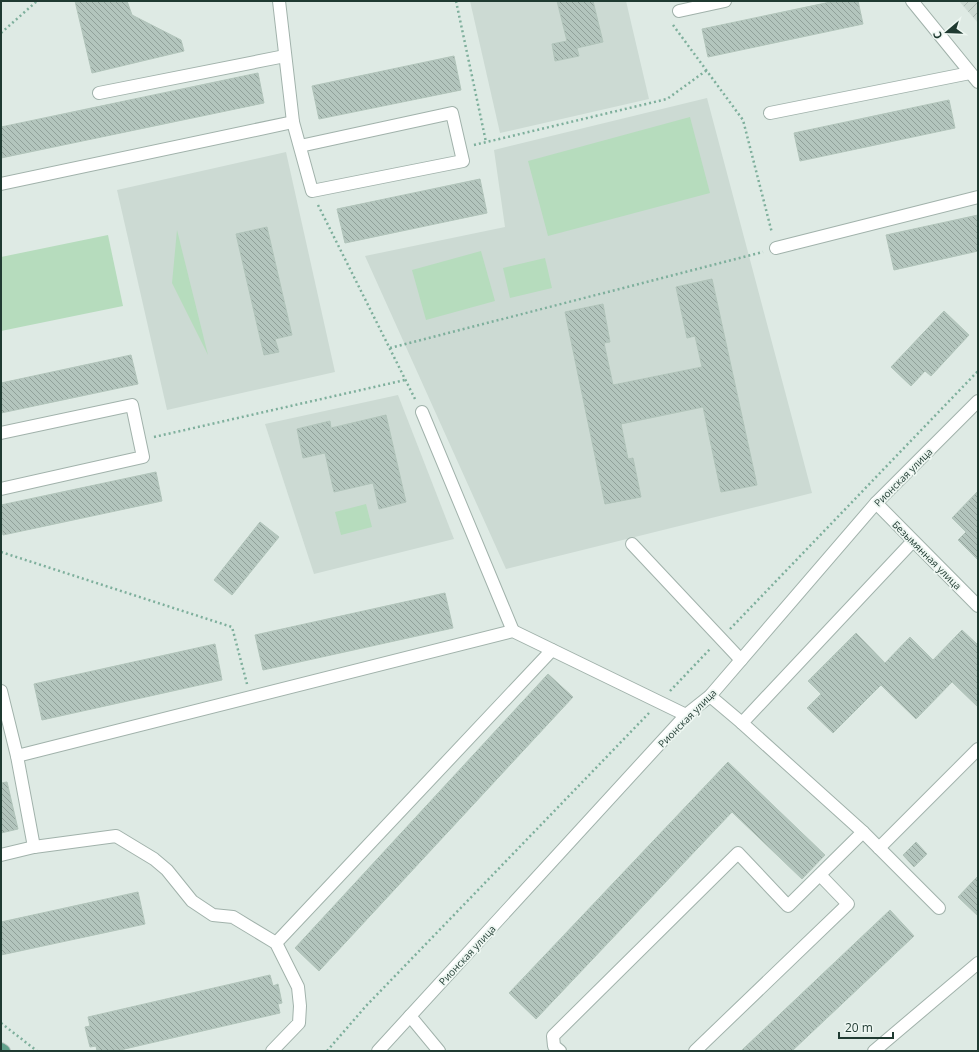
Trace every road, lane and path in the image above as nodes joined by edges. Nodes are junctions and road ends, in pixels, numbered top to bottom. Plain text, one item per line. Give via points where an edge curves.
1 (37, 1) edge
2 (279, 1) edge
3 (456, 1) edge
4 (725, 1) edge
5 (912, 1) edge
6 (679, 11) dead end
7 (670, 20) dead end
8 (1, 33) edge
9 (285, 56) junction
10 (707, 70) junction
11 (970, 73) junction
12 (978, 82) edge
13 (99, 93) dead end
14 (770, 113) dead end
15 (293, 122) junction
16 (486, 142) junction
17 (300, 146) junction
18 (460, 149) junction
19 (1, 184) edge
20 (312, 191) junction
21 (978, 197) edge
22 (776, 248) junction
23 (390, 348) junction
24 (405, 380) junction
25 (978, 401) edge
26 (422, 412) joint
27 (1, 433) edge
28 (139, 440) junction
29 (1, 489) edge
30 (876, 503) junction
31 (913, 541) junction
32 (632, 544) dead end
33 (1, 552) edge
34 (978, 606) edge
35 (513, 631) junction
36 (552, 650) junction
37 (741, 660) junction
38 (1, 691) edge
39 (710, 696) junction
40 (250, 697) junction
41 (686, 716) junction
42 (742, 723) junction
43 (978, 749) edge
44 (17, 756) junction
45 (863, 832) junction
46 (34, 847) junction
47 (879, 848) junction
48 (1, 855) edge
49 (820, 875) junction
50 (939, 908) dead end
51 (276, 943) junction
52 (978, 963) edge
53 (410, 1016) junction
54 (1, 1023) edge
55 (1, 1049) edge
56 (554, 1049) edge
57 (4, 1051) edge
58 (36, 1051) edge
59 (272, 1051) edge
60 (378, 1051) edge
61 (439, 1051) edge
62 (695, 1051) edge
63 (874, 1051) edge

1 - 8 path
2 - 9 street
3 - 16 path
4 - 6 street
5 - 11 street
7 - 10 path
9 - 13 street
9 - 15 street
10 - 16 path via 667,98
10 - 22 path via 743,120
11 - 12 street
11 - 14 street
15 - 17 street
15 - 19 street
16 - 18 path
17 - 18 street via 452,113
17 - 20 street
18 - 20 street via 463,161
20 - 23 path
21 - 22 street
22 - 23 path
23 - 24 path
24 - 26 path
24 - 28 path
25 - 30 street, Рионская улица
26 - 35 street
27 - 28 street via 132,405
28 - 29 street via 143,457
30 - 31 street, Безымянная улица
30 - 37 street, Рионская улица
31 - 34 street, Безымянная улица
31 - 42 street
32 - 37 street
33 - 40 path via 232,627
35 - 36 street
35 - 40 street
36 - 41 street
36 - 51 street
37 - 39 street, Рионская улица
38 - 44 street
39 - 41 street, Рионская улица
39 - 42 street
40 - 44 street
41 - 53 street, Рионская улица
42 - 45 street
43 - 47 street
44 - 46 street
45 - 47 street
45 - 49 street
46 - 48 street
46 - 51 street via 116,836 167,870 192,901 213,915 233,916
47 - 50 street
49 - 56 street via 788,906 738,853 553,1036
49 - 62 street via 848,904
51 - 59 street via 298,987 300,1006 299,1023
52 - 63 street
53 - 60 street, Рионская улица
53 - 61 street
54 - 58 path
55 - 57 main road

